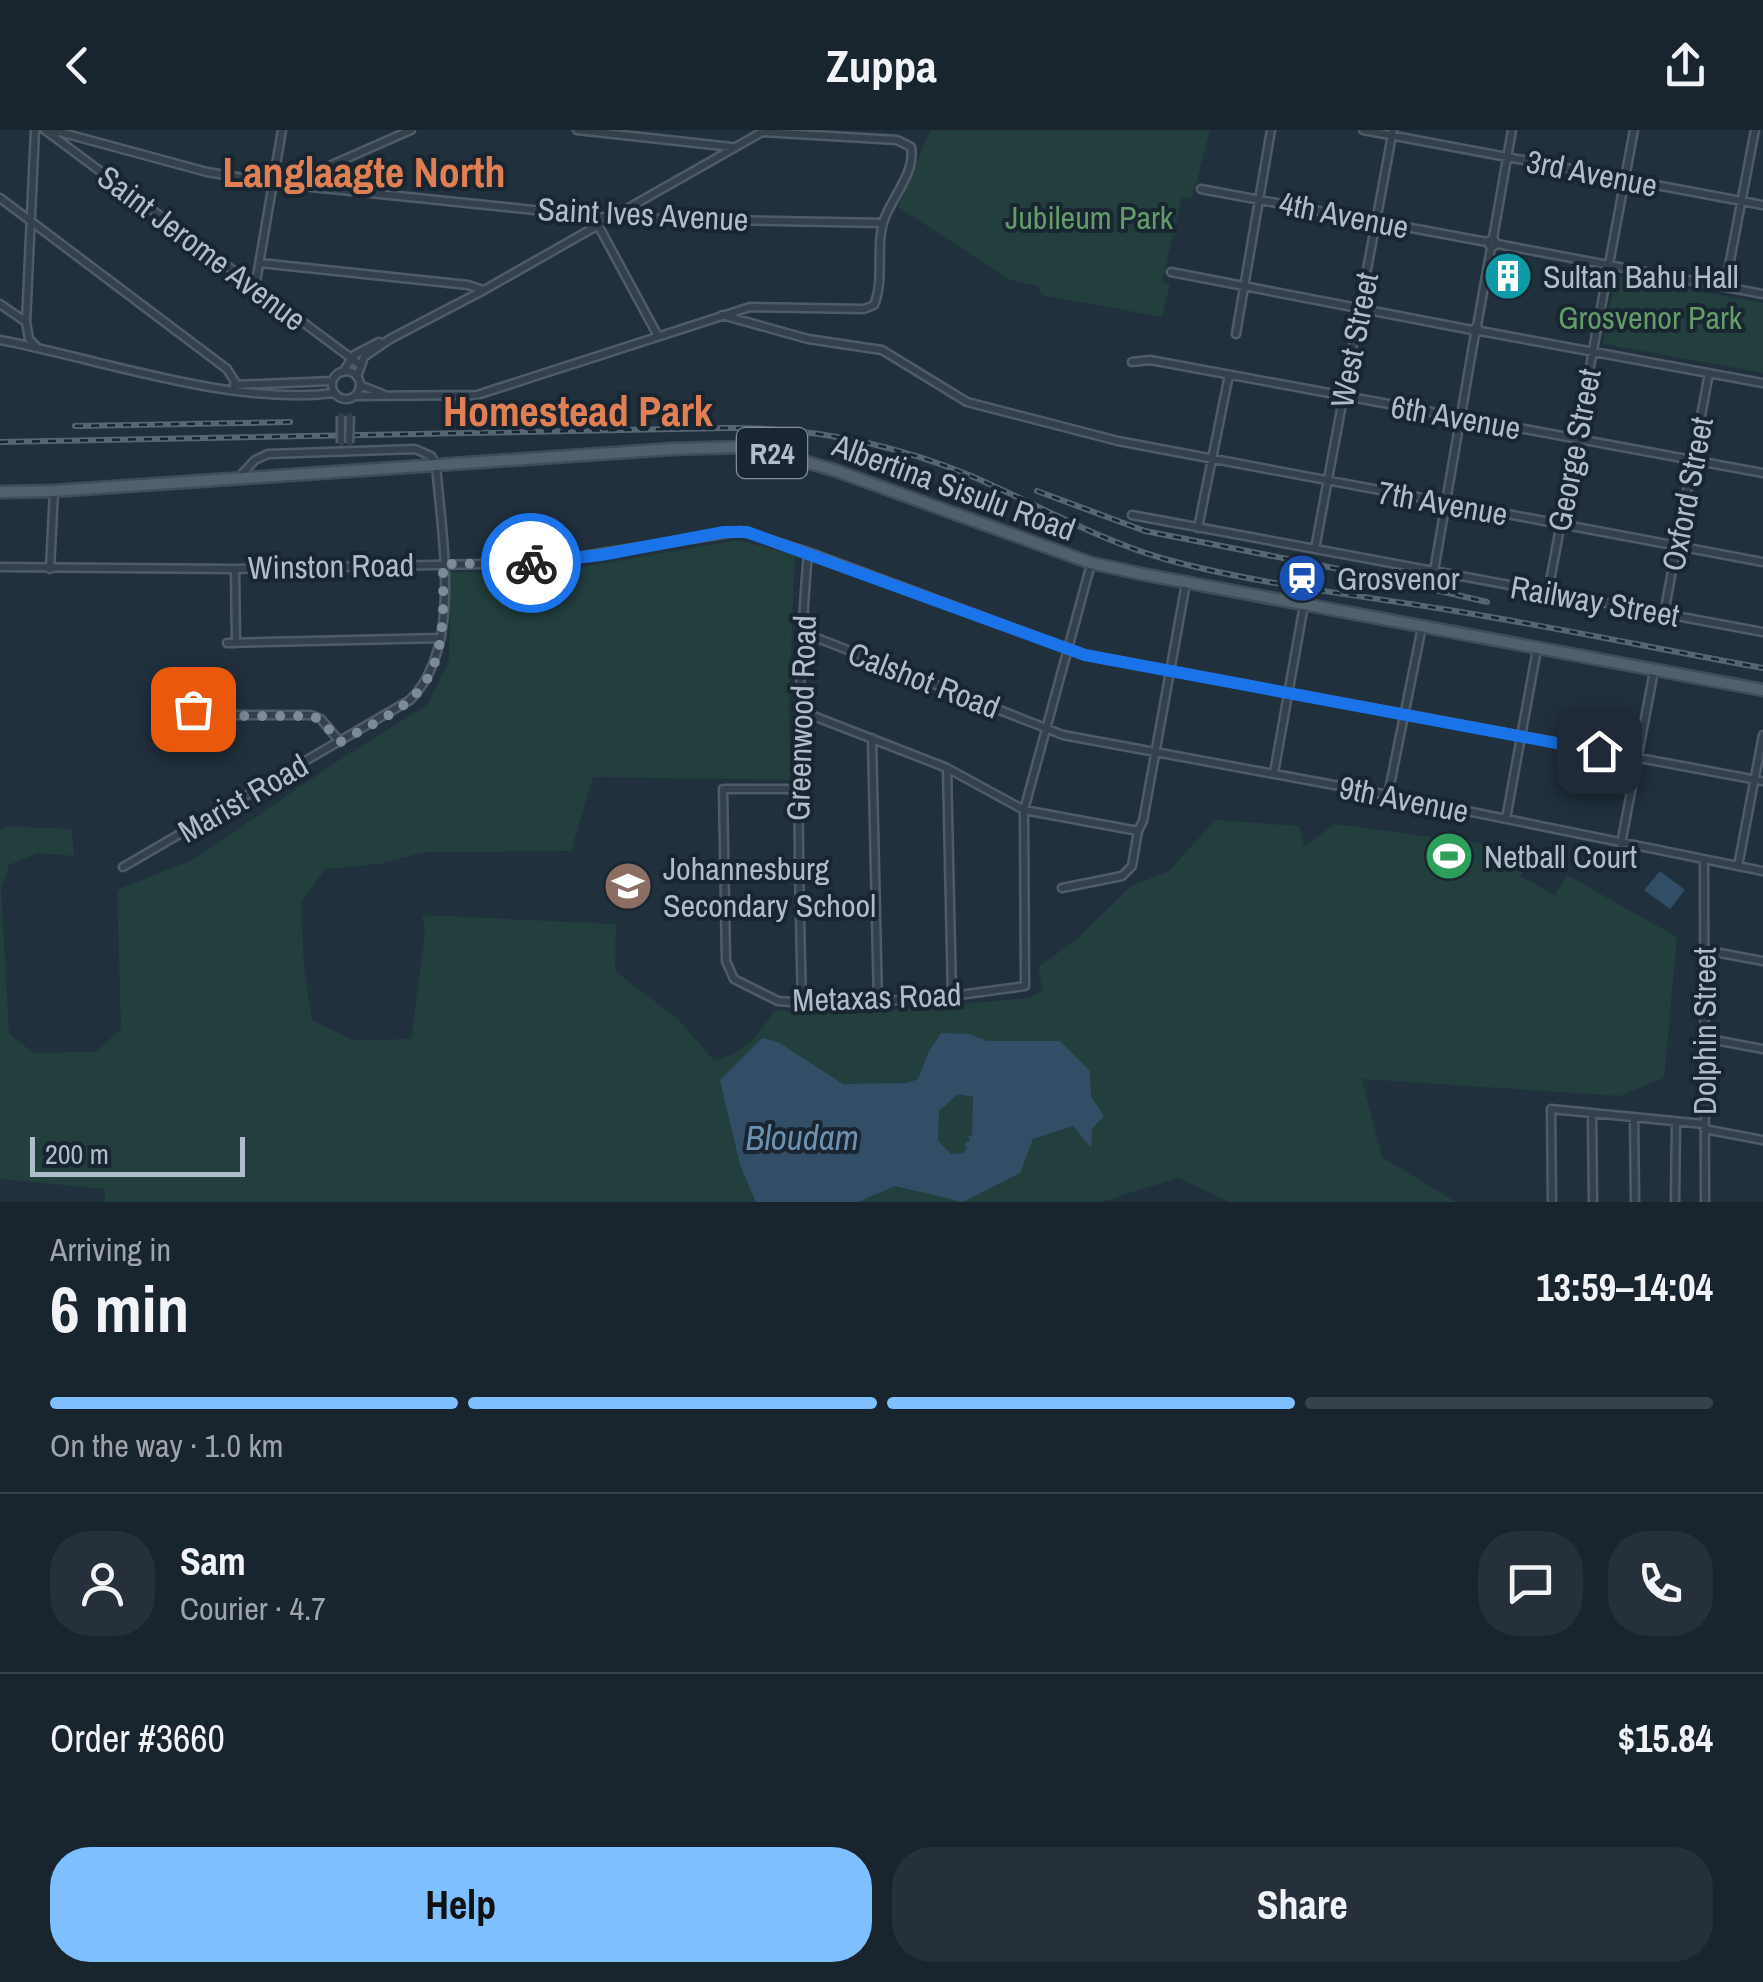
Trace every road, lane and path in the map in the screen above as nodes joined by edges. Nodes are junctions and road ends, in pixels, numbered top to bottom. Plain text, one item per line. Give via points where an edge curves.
1 (35, 130) edge
2 (48, 130) edge
3 (282, 130) edge
4 (411, 130) edge
5 (577, 130) edge
6 (1271, 130) edge
7 (1363, 130) edge
8 (1512, 130) edge
9 (1634, 130) edge
10 (1756, 130) edge
11 (764, 131) edge
12 (1393, 133) edge
13 (733, 147) junction
14 (1507, 157) junction
15 (1625, 179) junction
16 (273, 183) junction
17 (287, 184) junction
18 (1201, 188) dead end
19 (0, 198) edge
20 (1259, 200) junction
21 (1741, 201) junction
22 (1763, 205) edge
23 (611, 218) junction
24 (30, 220) junction
25 (1376, 222) junction
26 (883, 223) junction
27 (598, 225) junction
28 (1492, 243) junction
29 (260, 264) junction
30 (1609, 265) junction
31 (1171, 272) dead end
32 (1244, 286) junction
33 (1725, 287) junction
34 (255, 288) junction
35 (484, 290) junction
36 (1763, 294) edge
37 (0, 304) edge
38 (1360, 308) junction
39 (722, 316) junction
40 (26, 322) junction
41 (1476, 330) junction
42 (1236, 334) dead end
43 (658, 336) junction
44 (390, 338) junction
45 (0, 340) edge
46 (37, 347) junction
47 (1592, 352) junction
48 (350, 359) junction
49 (1132, 362) dead end
50 (359, 364) junction
51 (343, 372) junction
52 (1709, 373) junction
53 (1229, 375) junction
54 (358, 381) junction
55 (332, 382) junction
56 (1763, 383) edge
57 (236, 385) junction
58 (222, 387) junction
59 (384, 394) junction
60 (335, 395) junction
61 (1344, 396) junction
62 (354, 397) junction
63 (346, 416) junction
64 (1459, 417) junction
65 (1576, 439) junction
66 (345, 448) junction
67 (1211, 460) junction
68 (1693, 460) junction
69 (436, 464) junction
70 (1763, 473) edge
71 (238, 478) junction
72 (1328, 482) junction
73 (0, 492) edge
74 (54, 492) junction
75 (1446, 503) junction
76 (1132, 516) dead end
77 (1560, 524) junction
78 (1198, 528) junction
79 (1677, 546) junction
80 (1315, 549) junction
81 (808, 552) junction
82 (1763, 562) edge
83 (1091, 563) junction
84 (443, 564) junction
85 (0, 567) edge
86 (234, 568) junction
87 (50, 569) junction
88 (1434, 571) junction
89 (1186, 582) junction
90 (1548, 592) junction
91 (1304, 605) junction
92 (1664, 614) junction
93 (1422, 626) junction
94 (802, 632) junction
95 (1763, 632) edge
96 (441, 638) junction
97 (1537, 648) junction
98 (1068, 650) junction
99 (1654, 669) junction
100 (1172, 672) junction
101 (1763, 690) edge
102 (1288, 693) junction
103 (798, 710) junction
104 (218, 715) dead end
105 (1405, 715) junction
106 (1046, 727) junction
107 (1763, 735) edge
108 (1521, 736) junction
109 (872, 738) junction
110 (340, 742) junction
111 (1156, 752) junction
112 (1638, 758) junction
113 (947, 768) junction
114 (1274, 773) junction
115 (1759, 780) edge
116 (796, 789) junction
117 (1388, 795) junction
118 (1024, 810) junction
119 (1506, 819) junction
120 (1138, 831) junction
121 (1622, 844) junction
122 (1704, 860) junction
123 (1738, 866) junction
124 (123, 867) dead end
125 (1763, 871) edge
126 (1062, 888) dead end
127 (1704, 950) junction
128 (1763, 960) edge
129 (952, 996) junction
130 (878, 1002) junction
131 (802, 1003) junction
132 (1704, 1038) junction
133 (1763, 1049) edge
134 (1592, 1113) junction
135 (1634, 1117) junction
136 (1676, 1121) junction
137 (1704, 1126) junction
138 (1763, 1140) edge
139 (1552, 1202) edge
140 (1594, 1202) edge
141 (1635, 1202) edge
142 (1675, 1202) edge
143 (1705, 1202) edge

1 - 24 street
2 - 16 street, Saint Ives Avenue
2 - 34 street, Saint Jerome Avenue
3 - 16 street
4 - 17 street
5 - 13 street
6 - 20 street
7 - 12 street, 3rd Avenue
8 - 14 street
9 - 15 street, George Street
10 - 21 street
11 - 13 street
11 - 26 street via 906,142 912,150 909,168
12 - 14 street, 3rd Avenue
12 - 25 street, West Street
13 - 23 street
14 - 15 street, 3rd Avenue
14 - 28 street
15 - 21 street, 3rd Avenue
15 - 30 street, George Street
16 - 17 street, Saint Ives Avenue
16 - 29 street
17 - 23 street, Saint Ives Avenue
18 - 20 street, 4th Avenue
19 - 24 street
20 - 25 street, 4th Avenue
20 - 32 street
21 - 22 street, 3rd Avenue
21 - 33 street
23 - 26 street, Saint Ives Avenue
23 - 27 street
24 - 40 street
24 - 57 street via 226,369
25 - 28 street, 4th Avenue
25 - 38 street, West Street
26 - 39 street via 874,305 750,307
27 - 35 street
27 - 43 street
28 - 30 street, 4th Avenue
28 - 41 street
29 - 34 street
29 - 35 street
30 - 33 street, 4th Avenue
30 - 47 street, George Street
31 - 32 street
32 - 38 street
32 - 42 street
33 - 36 street, 4th Avenue
34 - 48 street, Saint Jerome Avenue
35 - 44 street
37 - 40 street
38 - 41 street
38 - 61 street, West Street
39 - 43 street
39 - 67 street, 7th Avenue via 808,340 882,350 968,402
40 - 46 street
41 - 47 street
41 - 64 street
43 - 59 street via 477,396
44 - 48 street
44 - 50 street
45 - 46 street
46 - 58 street
47 - 52 street
47 - 65 street, George Street
48 - 50 street, Saint Jerome Avenue
48 - 51 street
49 - 53 street, 6th Avenue
50 - 54 street
51 - 54 street
51 - 55 street
52 - 56 street
52 - 68 street, Oxford Street
53 - 61 street, 6th Avenue
53 - 67 street
54 - 59 street
54 - 62 street
55 - 57 street
55 - 60 street
57 - 58 street
58 - 60 street
59 - 62 street
60 - 62 street
60 - 63 street
61 - 64 street, 6th Avenue
61 - 72 street, West Street
62 - 63 street
63 - 66 street, bridge
64 - 65 street, 6th Avenue
64 - 75 street
65 - 68 street, 6th Avenue
65 - 77 street, George Street
66 - 69 street via 422,450
66 - 71 street via 268,454
67 - 72 street, 7th Avenue
67 - 78 street
68 - 70 street, 6th Avenue
68 - 79 street, Oxford Street
69 - 71 main road, Albertina Sisulu Road / R24
69 - 83 main road, Albertina Sisulu Road / R24 via 750,448 834,470
69 - 84 street, Marist Road
71 - 74 main road, Albertina Sisulu Road / R24
72 - 75 street, 7th Avenue
72 - 80 street, West Street
73 - 74 main road, Albertina Sisulu Road / R24
74 - 87 street
75 - 77 street, 7th Avenue
75 - 88 street
76 - 78 street, Railway Street
77 - 79 street, 7th Avenue
77 - 90 street, George Street
78 - 80 street, Railway Street
79 - 82 street, 7th Avenue
79 - 92 street, Oxford Street
80 - 88 street, Railway Street
81 - 84 street, Winston Road via 734,531 562,561
81 - 94 street, Greenwood Road
81 - 98 street, Winston Road
83 - 89 main road, Albertina Sisulu Road / R24
83 - 98 street
84 - 86 street, Winston Road
84 - 96 street, Marist Road
85 - 87 street, Winston Road
86 - 87 street, Winston Road
86 - 96 street via 232,643
88 - 90 street, Railway Street
89 - 91 main road, Albertina Sisulu Road / R24
89 - 100 street
90 - 92 street, Railway Street
91 - 93 main road, Albertina Sisulu Road / R24
91 - 102 street
92 - 95 street, Railway Street
93 - 97 main road, Albertina Sisulu Road / R24
93 - 105 street
94 - 103 street, Greenwood Road
94 - 106 street, Calshot Road
96 - 110 street, Marist Road via 417,693
97 - 99 main road, Albertina Sisulu Road / R24
97 - 108 street
98 - 100 street, Winston Road
98 - 106 street
99 - 101 main road, Albertina Sisulu Road / R24
99 - 112 street
100 - 102 street, Winston Road
100 - 111 street
102 - 105 street, Winston Road
102 - 114 street
103 - 109 street
103 - 116 street, Greenwood Road
104 - 110 street via 311,716
105 - 108 street, Winston Road
105 - 117 street
106 - 111 street, 9th Avenue
106 - 118 street
107 - 115 street
108 - 112 street, Winston Road
108 - 119 street
109 - 113 street
109 - 130 street
110 - 124 street, Marist Road
111 - 114 street, 9th Avenue
111 - 120 street
112 - 115 street, Winston Road
112 - 121 street
113 - 118 street
113 - 129 street
114 - 117 street, 9th Avenue
115 - 123 street
116 - 131 street, Greenwood Road
116 - 131 street, Metaxas Road via 724,788 727,966 734,979 778,1000
117 - 119 street, 9th Avenue
118 - 120 street
118 - 129 street, Metaxas Road via 1026,986
119 - 121 street, 9th Avenue
120 - 126 street via 1132,866 1122,876
121 - 122 street, 9th Avenue
122 - 123 street, 9th Avenue
122 - 127 street, Dolphin Street
123 - 125 street, 9th Avenue
127 - 128 street
127 - 132 street, Dolphin Street
129 - 130 street, Metaxas Road
130 - 131 street, Metaxas Road
132 - 133 street
132 - 137 street, Dolphin Street
134 - 135 street
134 - 139 street via 1551,1110
134 - 140 street
135 - 136 street
135 - 141 street
136 - 137 street
136 - 142 street
137 - 138 street
137 - 143 street, Dolphin Street

